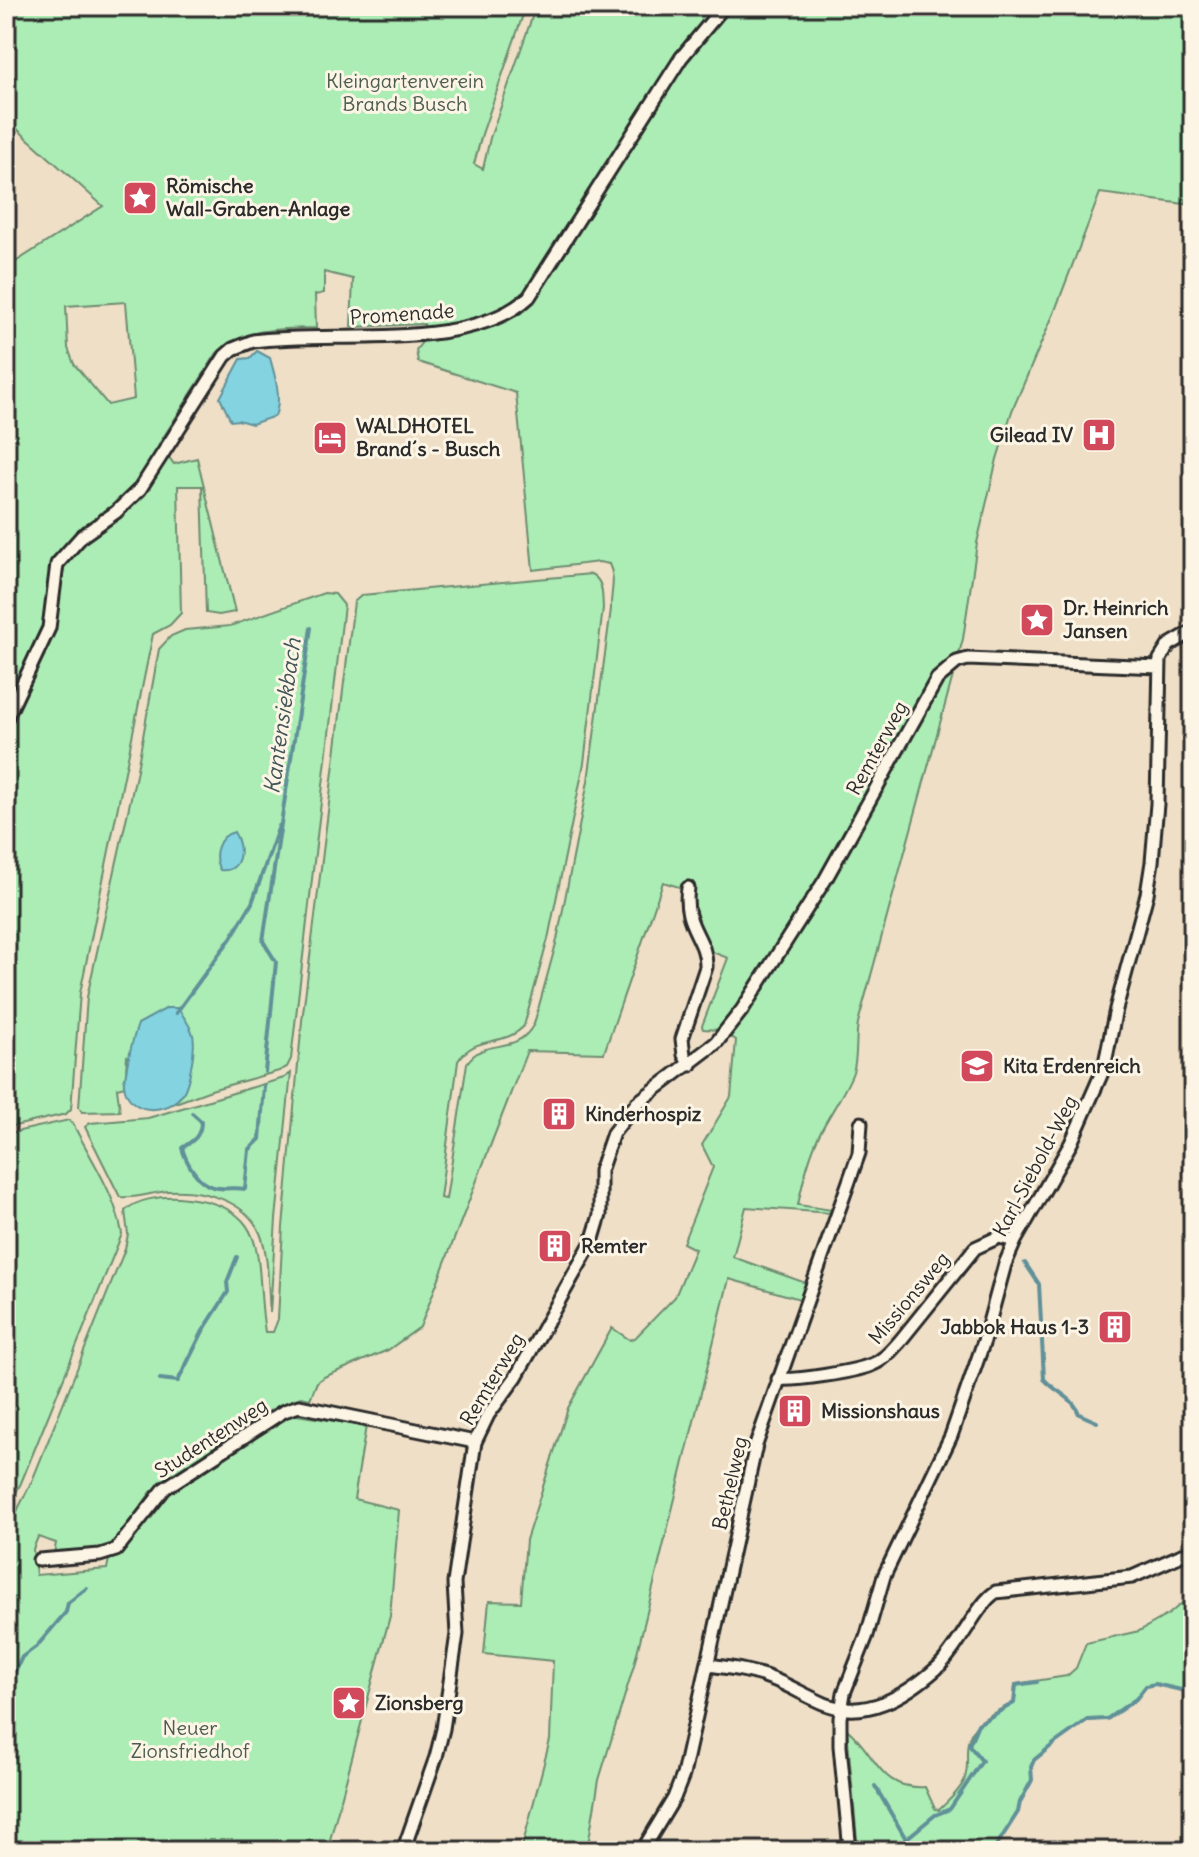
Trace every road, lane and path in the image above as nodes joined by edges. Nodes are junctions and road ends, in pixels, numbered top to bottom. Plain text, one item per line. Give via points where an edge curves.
1 (724, 6) edge
2 (1193, 631) edge
3 (1159, 667) junction
4 (6, 719) edge
5 (688, 888) dead end
6 (690, 1065) junction
7 (861, 1123) dead end
8 (1015, 1241) junction
9 (778, 1379) junction
10 (475, 1442) junction
11 (1193, 1550) edge
12 (39, 1560) dead end
13 (709, 1665) junction
14 (841, 1709) junction
15 (403, 1851) edge
16 (642, 1851) edge
17 (850, 1851) edge

1 - 4 street, Promenade via 681,58 529,297 515,309 476,325 413,335 265,339 233,349 217,364 140,489 82,536 57,564 49,628
2 - 3 street via 1165,650
3 - 6 street, Remterweg via 968,659 947,668 792,934 726,1032
3 - 8 street, Karl-Siebold-Weg via 1152,862 1104,1068 1071,1143
5 - 6 street via 688,919 706,959 682,1039
6 - 10 street, Remterweg via 637,1103 613,1133 600,1171 600,1215 592,1242
7 - 9 street, Bethelweg via 859,1153
8 - 9 street, Missionsweg via 999,1237 975,1248 900,1341 871,1365
8 - 14 street, Karl-Siebold-Weg via 951,1436 884,1576
9 - 13 street, Bethelweg via 756,1445
10 - 12 street, Studentenweg via 299,1406 165,1488 116,1550
10 - 15 street, Remterweg via 454,1583 457,1634 443,1729
11 - 14 street via 1132,1577 996,1592 951,1655 915,1686 863,1710
13 - 14 street via 754,1672
13 - 16 street, Bethelweg via 679,1789
14 - 17 street, Karl-Siebold-Weg

